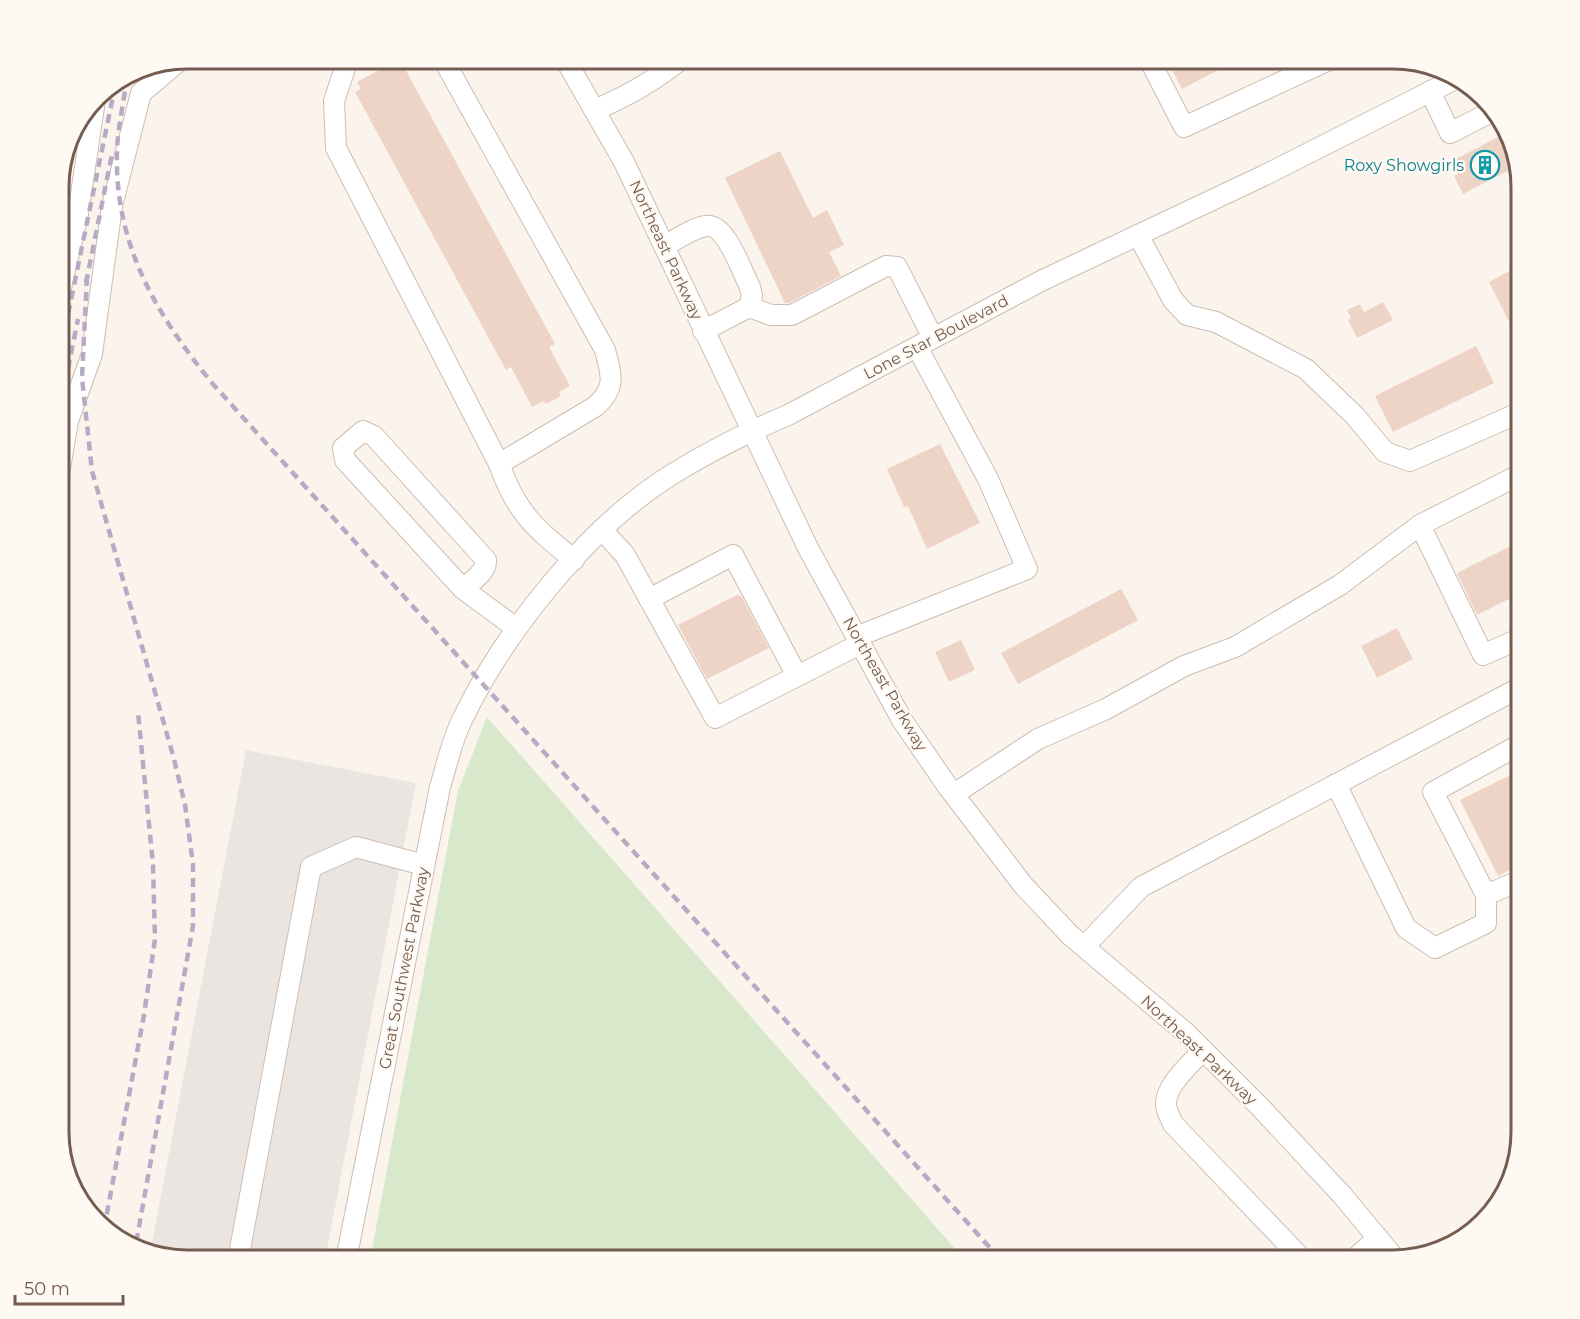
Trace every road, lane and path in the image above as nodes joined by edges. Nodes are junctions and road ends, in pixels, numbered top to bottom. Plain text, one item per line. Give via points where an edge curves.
1 (344, 69) edge
2 (449, 69) edge
3 (571, 69) edge
4 (666, 69) edge
5 (1155, 69) edge
6 (1308, 69) edge
7 (167, 71) edge
8 (1448, 83) edge
9 (1430, 92) junction
10 (595, 110) junction
11 (1486, 114) edge
12 (93, 116) edge
13 (1138, 235) junction
14 (663, 246) junction
15 (69, 253) edge
16 (749, 307) junction
17 (703, 331) junction
18 (925, 343) junction
19 (1511, 416) edge
20 (69, 418) edge
21 (750, 431) junction
22 (499, 464) junction
23 (1511, 479) edge
24 (1420, 525) junction
25 (603, 531) junction
26 (574, 560) junction
27 (463, 589) junction
28 (650, 599) junction
29 (516, 628) junction
30 (858, 641) junction
31 (1511, 642) edge
32 (797, 676) junction
33 (483, 683) joint
34 (1511, 692) edge
35 (1511, 749) edge
36 (1335, 783) junction
37 (954, 794) junction
38 (424, 865) junction
39 (1511, 885) edge
40 (1486, 896) junction
41 (1085, 946) junction
42 (1203, 1050) junction
43 (1378, 1238) junction
44 (240, 1250) edge
45 (348, 1250) edge
46 (1293, 1250) edge
47 (1364, 1250) edge
48 (1388, 1250) edge

1 - 22 street via 334,101 336,148
2 - 22 street via 605,350 611,378 608,395 596,406
3 - 10 street, Northeast Parkway
4 - 10 street
5 - 6 street via 1184,127
7 - 20 street via 141,93 112,206 92,354
8 - 9 street, Lone Star Boulevard
9 - 11 street via 1450,133
9 - 13 street, Lone Star Boulevard
10 - 14 street, Northeast Parkway
12 - 15 street
13 - 18 street, Lone Star Boulevard
13 - 19 street via 1173,300 1187,315 1216,322 1306,369 1385,452 1410,460
14 - 16 street via 705,226 722,232 750,287
14 - 17 street, Northeast Parkway
16 - 17 street
16 - 18 street via 771,315 792,315 886,266 897,267
17 - 21 street, Northeast Parkway
18 - 21 street, Lone Star Boulevard
18 - 30 street via 1027,569
21 - 25 street, Lone Star Boulevard via 670,475
21 - 30 street, Northeast Parkway
22 - 26 street via 522,513
23 - 24 street
24 - 31 street via 1483,655
24 - 37 street via 1340,585 1234,646 1184,666 1106,709 1038,739
25 - 26 street, Lone Star Boulevard
25 - 28 street via 625,555
26 - 29 street, Lone Star Boulevard
27 - 27 street via 482,572 486,560 374,436 363,431 343,448 345,460
27 - 29 street
28 - 32 street via 715,718
28 - 32 street via 733,555
29 - 33 street, Lone Star Boulevard
30 - 32 street
30 - 37 street, Northeast Parkway via 902,720
33 - 38 street, Great Southwest Parkway via 454,741
34 - 36 street
35 - 40 street via 1433,792
36 - 40 street via 1406,928 1435,948 1486,923
36 - 41 street via 1141,887
37 - 41 street, Northeast Parkway via 1023,885
38 - 44 street via 356,847 311,867
38 - 45 street, Great Southwest Parkway
39 - 40 street
41 - 42 street, Northeast Parkway
42 - 43 street, Northeast Parkway
42 - 46 street via 1168,1095 1166,1106 1173,1124
43 - 47 street
43 - 48 street, Northeast Parkway

